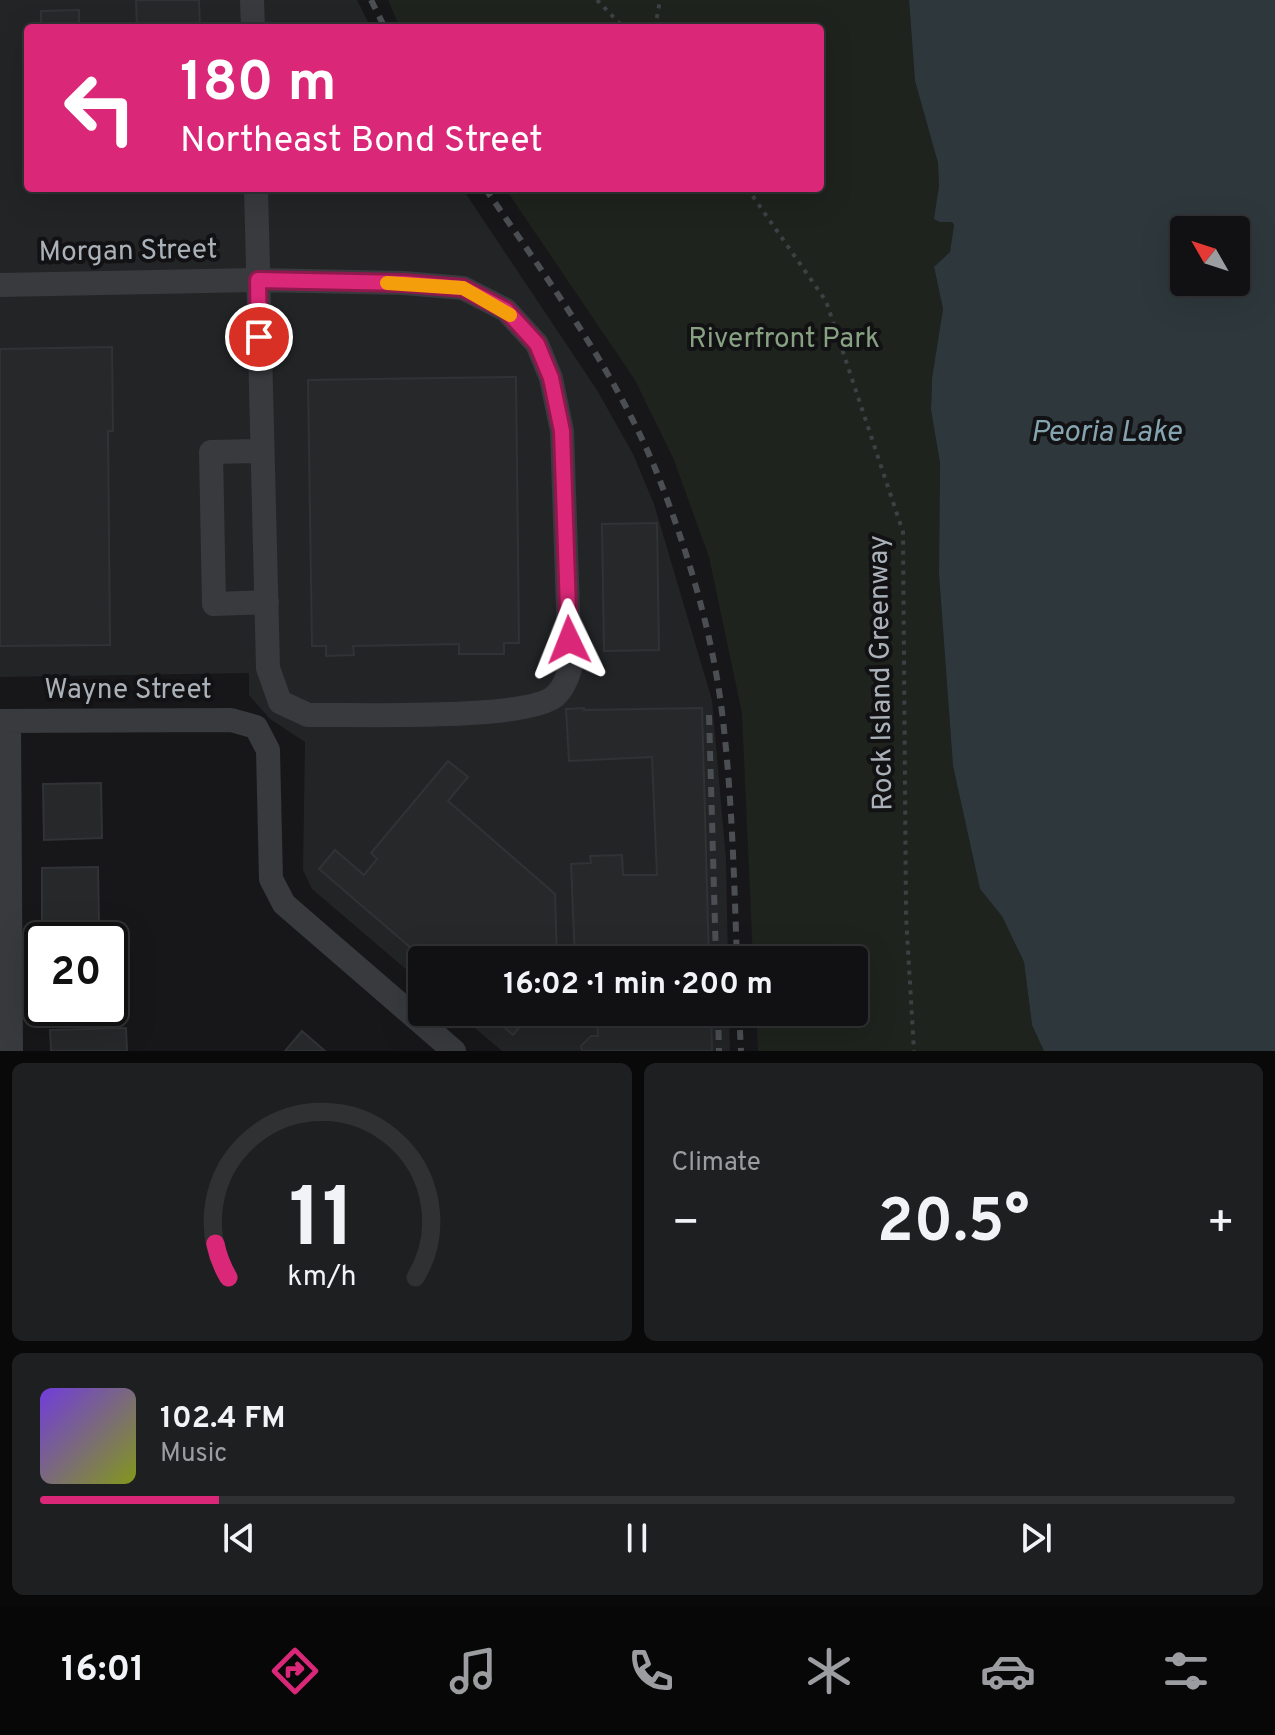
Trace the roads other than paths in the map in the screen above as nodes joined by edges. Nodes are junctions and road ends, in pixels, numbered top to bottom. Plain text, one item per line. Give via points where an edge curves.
1 (252, 0) edge
2 (253, 24) edge
3 (256, 192) edge
4 (258, 280) junction
5 (0, 285) edge
6 (262, 451) junction
7 (267, 602) junction
8 (5, 721) edge
9 (426, 1042) edge
10 (11, 1051) edge
11 (454, 1051) edge

1 - 2 street
3 - 4 street
4 - 5 street, Morgan Street
4 - 6 street
4 - 7 street, Morgan Street via 463,288 506,310 537,344 551,378 562,431 570,669 554,698 504,712 308,715 280,702 268,668
6 - 7 street
6 - 7 street via 211,452 214,604
8 - 9 street, Wayne Street via 231,720 256,727 268,750 271,879 284,904
8 - 10 street
9 - 11 street

